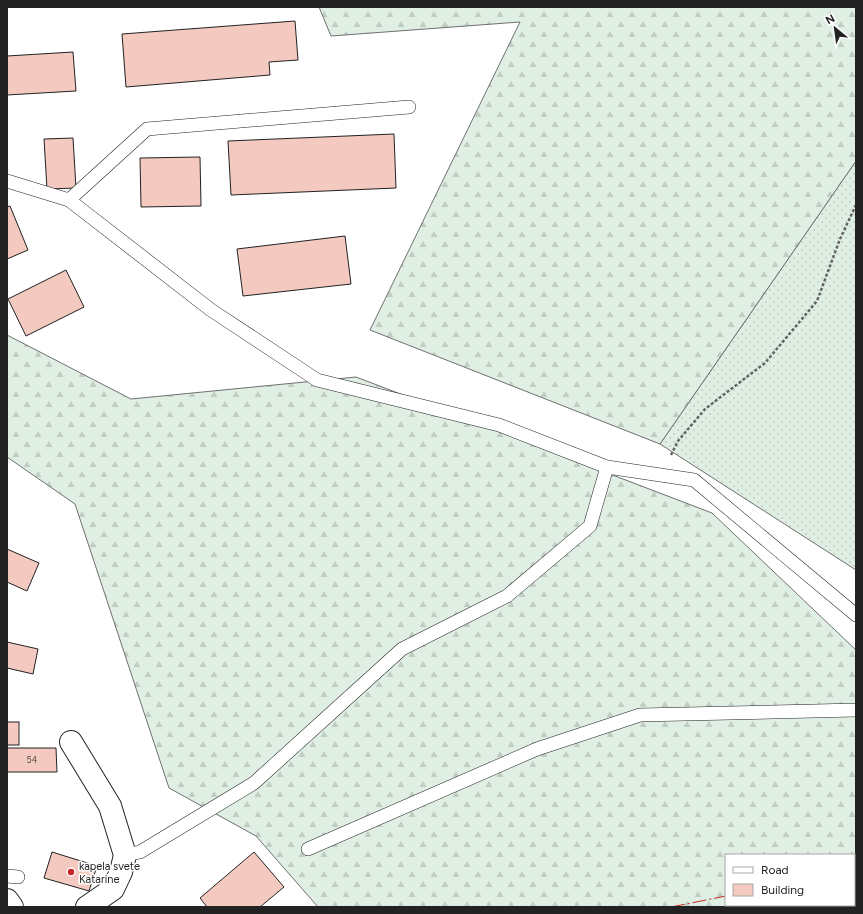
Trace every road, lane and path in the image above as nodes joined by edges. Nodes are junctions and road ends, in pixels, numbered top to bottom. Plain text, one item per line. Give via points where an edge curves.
1 (409, 107) dead end
2 (7, 181) edge
3 (69, 200) junction
4 (856, 205) edge
5 (607, 467) junction
6 (660, 475) junction
7 (856, 615) edge
8 (856, 710) edge
9 (71, 742) dead end
10 (308, 849) dead end
11 (125, 855) junction
12 (7, 900) edge
13 (12, 907) edge
14 (87, 907) edge

1 - 3 lane via 147,130
2 - 3 lane
3 - 5 lane via 211,310 317,380 499,424
4 - 6 path via 840,239 817,301 765,362 705,409 678,441
5 - 6 lane
5 - 11 lane via 590,526 507,596 402,649 254,783 140,852
6 - 7 lane via 694,480
8 - 10 lane via 640,715 537,749
9 - 11 street via 110,806
11 - 14 street via 113,889
12 - 13 street

